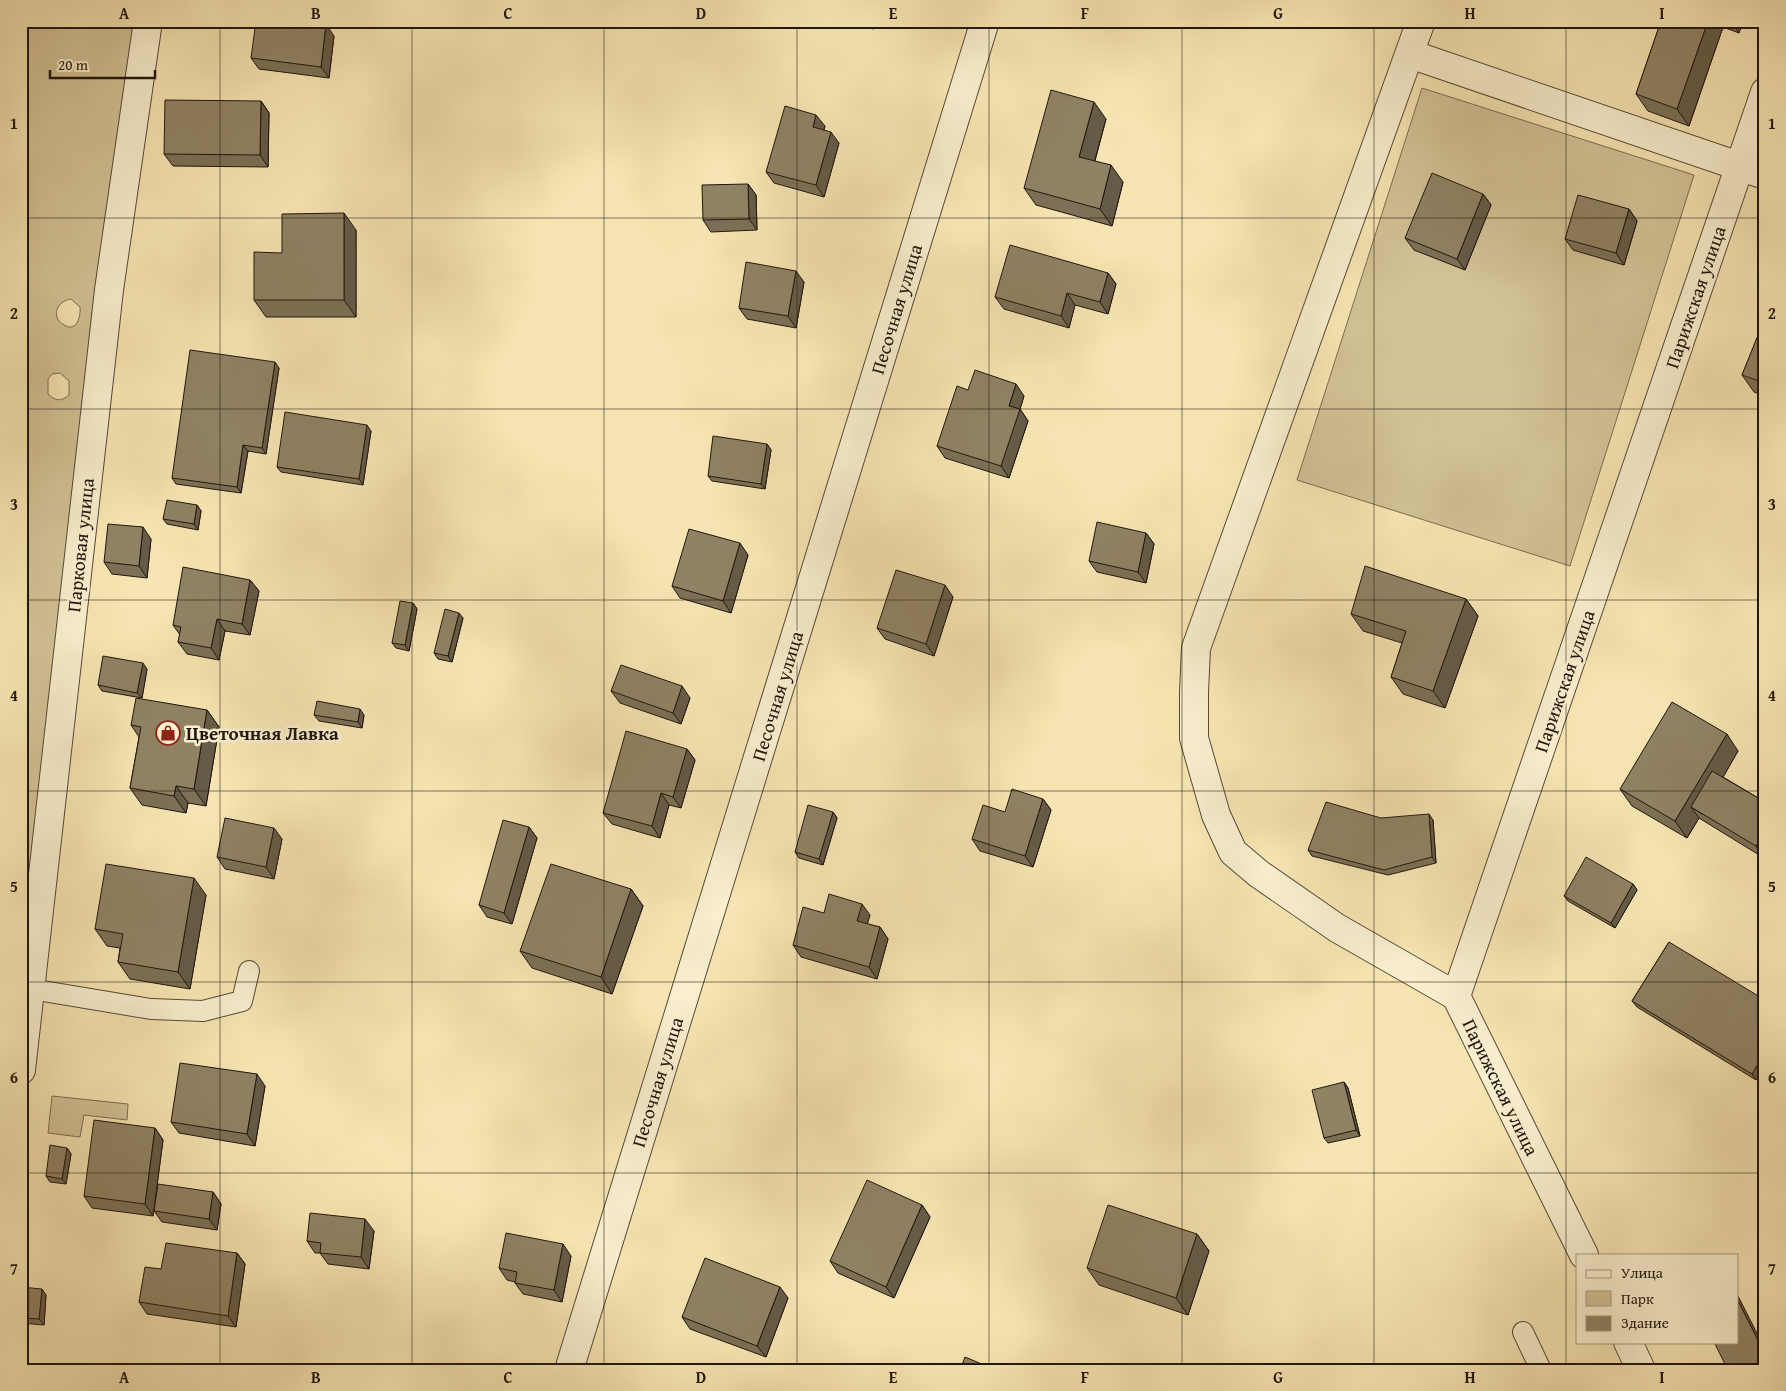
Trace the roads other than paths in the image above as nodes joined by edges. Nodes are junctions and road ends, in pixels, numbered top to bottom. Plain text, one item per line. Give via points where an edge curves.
1 (148, 21) edge
2 (985, 21) edge
3 (1421, 21) edge
4 (1410, 54) junction
5 (1765, 92) edge
6 (1740, 167) junction
7 (1765, 175) edge
8 (249, 971) dead end
9 (31, 990) junction
10 (1456, 996) junction
11 (21, 1070) edge
12 (1584, 1254) edge
13 (1522, 1332) dead end
14 (1629, 1344) edge
15 (569, 1370) edge
16 (1541, 1370) edge
17 (1641, 1370) edge

1 - 9 street, Парковая улица via 109,290
2 - 15 street, Песочная улица
3 - 4 street
4 - 6 street
4 - 10 street via 1196,648 1194,738 1216,815 1233,852 1337,928
5 - 6 street, Парижская улица
6 - 7 street
6 - 10 street, Парижская улица
8 - 9 lane via 242,1001 203,1011 151,1008
9 - 11 street, Парковая улица
10 - 12 street, Парижская улица
13 - 16 lane
14 - 17 street

